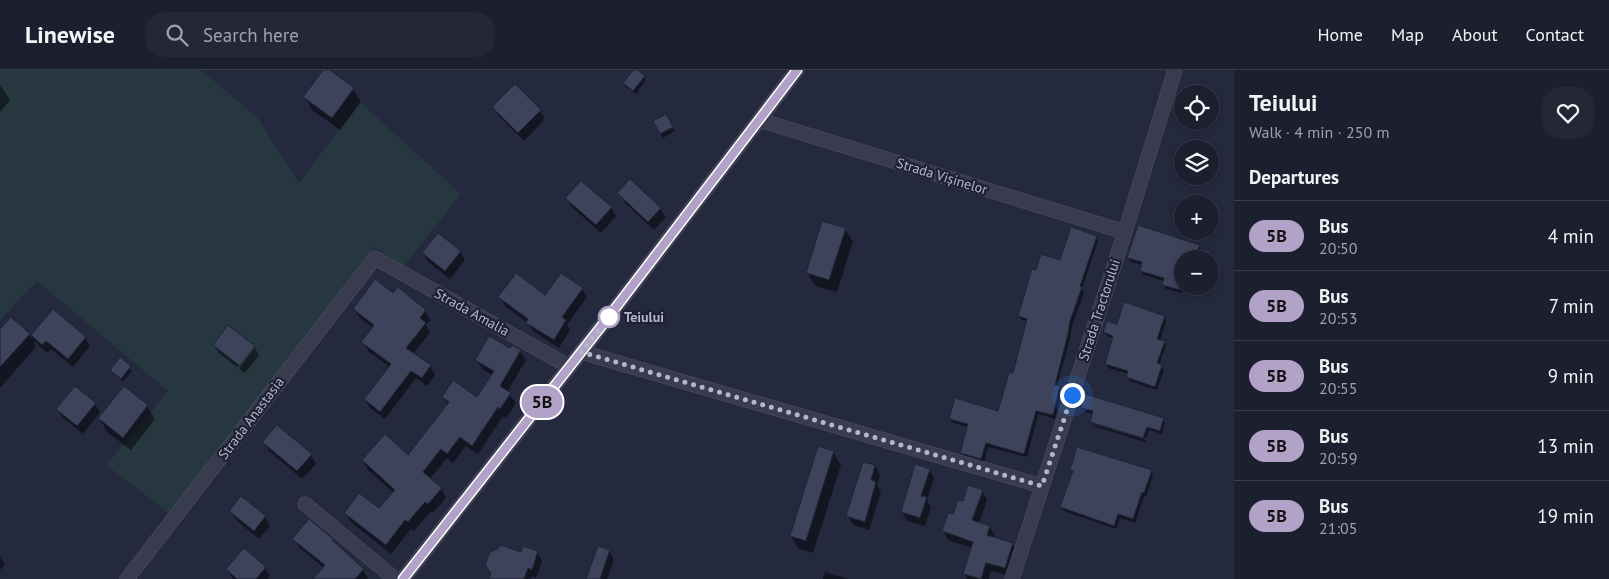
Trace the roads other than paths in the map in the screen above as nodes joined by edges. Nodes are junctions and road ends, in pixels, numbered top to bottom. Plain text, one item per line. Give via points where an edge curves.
1 (797, 70) edge
2 (1175, 70) edge
3 (759, 120) junction
4 (1124, 232) junction
5 (375, 258) joint
6 (581, 352) junction
7 (570, 367) junction
8 (1042, 486) junction
9 (305, 504) dead end
10 (128, 579) edge
11 (396, 579) edge
12 (403, 579) edge
13 (1012, 579) edge

1 - 3 street
2 - 4 street, Strada Tractorului
3 - 4 street, Strada Vișinelor
3 - 6 street
4 - 8 street, Strada Tractorului
5 - 7 street, Strada Amalia
5 - 10 street, Strada Anastasia
6 - 7 street
6 - 8 street
7 - 12 street
8 - 13 street, Strada Tractorului
9 - 11 street

